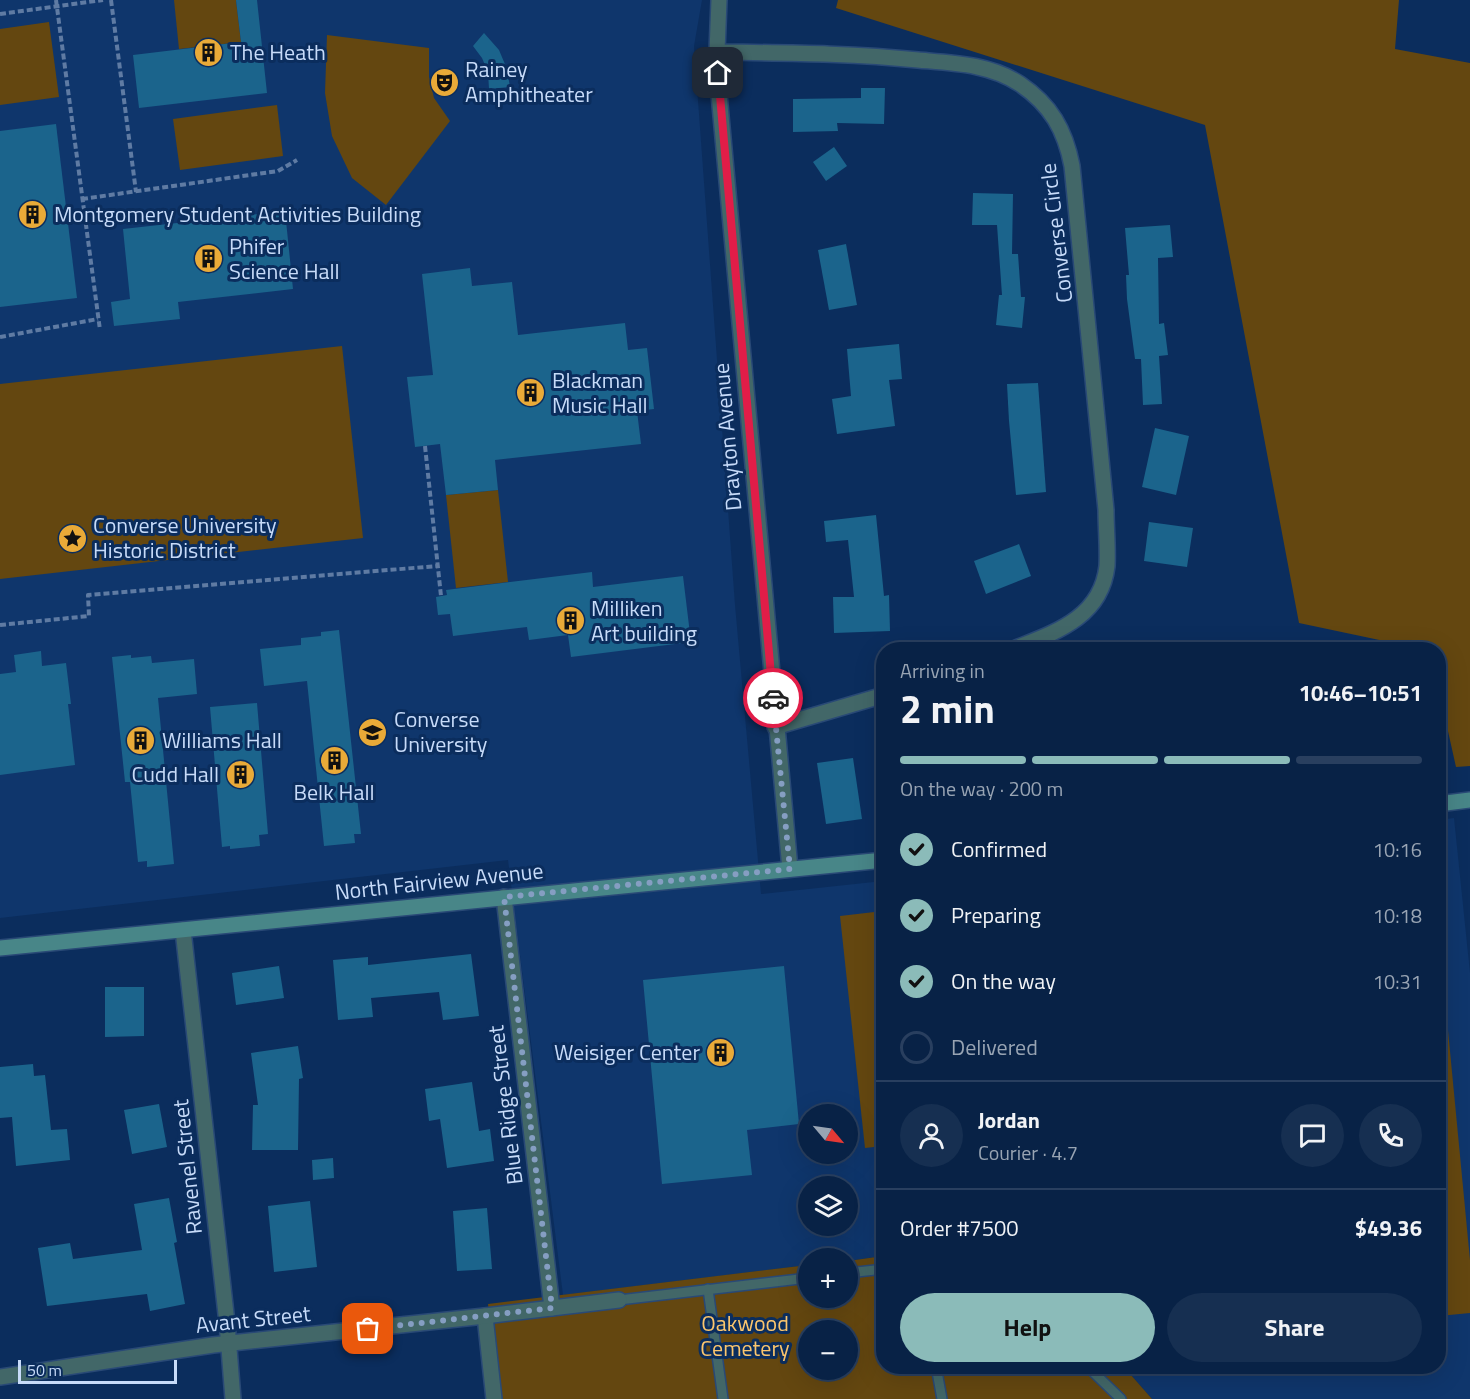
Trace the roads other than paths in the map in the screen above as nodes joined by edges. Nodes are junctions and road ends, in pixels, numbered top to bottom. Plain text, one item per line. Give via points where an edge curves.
1 (719, 0) edge
2 (717, 52) junction
3 (1031, 642) edge
4 (876, 697) edge
5 (775, 727) junction
6 (1470, 800) edge
7 (1446, 803) edge
8 (876, 861) edge
9 (790, 869) junction
10 (504, 897) junction
11 (183, 930) junction
12 (0, 948) edge
13 (876, 1270) edge
14 (858, 1272) edge
15 (798, 1279) edge
16 (708, 1289) junction
17 (619, 1300) joint
18 (552, 1308) junction
19 (485, 1316) junction
20 (228, 1344) junction
21 (937, 1374) edge
22 (1095, 1374) edge
23 (0, 1377) edge
24 (233, 1399) edge
25 (494, 1399) edge
26 (723, 1399) edge
27 (942, 1399) edge
28 (1121, 1399) edge

1 - 2 street, Drayton Avenue
2 - 3 street, Converse Circle via 862,54 969,65 995,71 1019,83 1057,120 1072,166 1106,510 1107,566 1103,583 1085,613 1071,624
2 - 5 street, Drayton Avenue
4 - 5 street
5 - 9 street, Drayton Avenue
6 - 7 street
8 - 9 street, North Fairview Avenue
9 - 10 street, North Fairview Avenue
10 - 11 street, North Fairview Avenue
10 - 18 street, Blue Ridge Street
11 - 12 street, North Fairview Avenue
11 - 20 street, Ravenel Street
13 - 14 lane
15 - 16 lane
16 - 17 lane
16 - 26 lane
17 - 18 street, Avant Street
18 - 19 street, Avant Street
19 - 20 street, Avant Street
19 - 25 street
20 - 23 street, Avant Street
20 - 24 street, Ravenel Street
21 - 27 lane
22 - 28 lane

